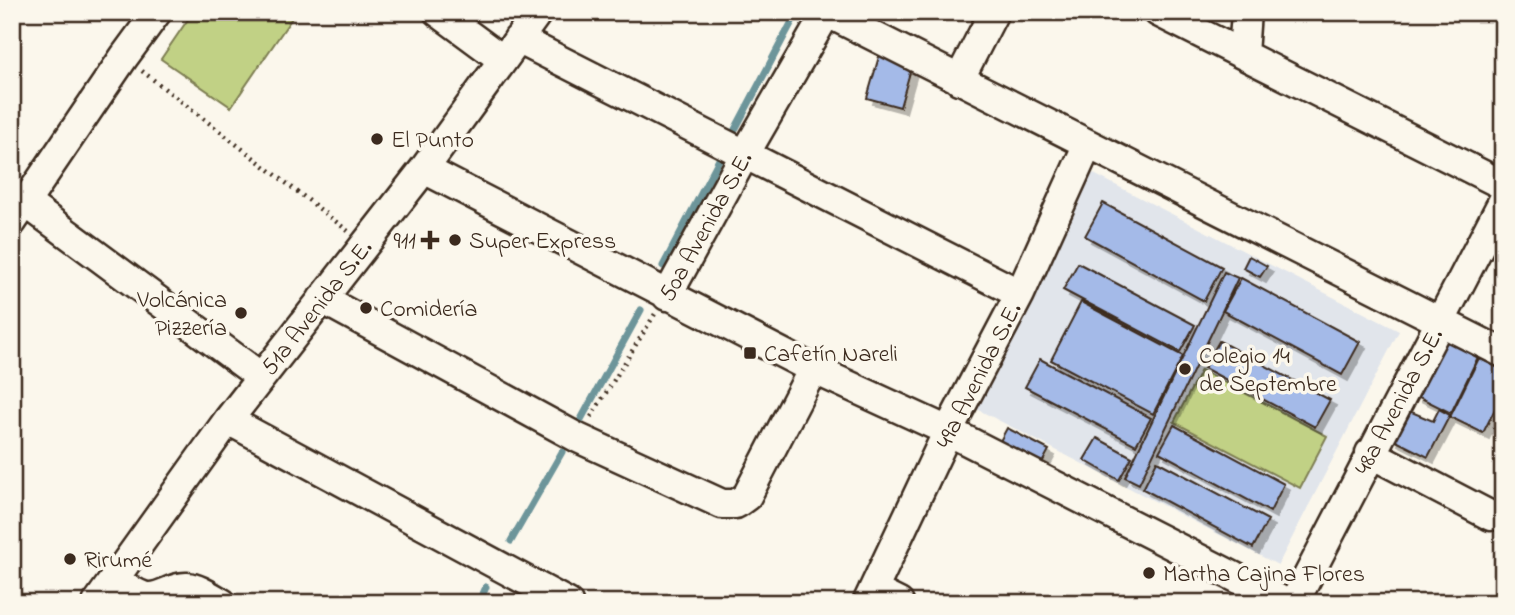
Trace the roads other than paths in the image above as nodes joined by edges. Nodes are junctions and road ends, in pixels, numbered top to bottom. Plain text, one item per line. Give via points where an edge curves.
1 (157, 12) edge
2 (438, 12) edge
3 (538, 12) edge
4 (827, 12) edge
5 (994, 12) edge
6 (1158, 12) edge
7 (1246, 12) edge
8 (511, 49) junction
9 (1243, 54) junction
10 (959, 80) junction
11 (1087, 146) junction
12 (734, 148) junction
13 (424, 169) junction
14 (1503, 185) edge
15 (1503, 201) edge
16 (19, 212) edge
17 (1020, 294) junction
18 (667, 296) junction
19 (322, 299) junction
20 (1439, 323) junction
21 (1503, 353) edge
22 (813, 369) junction
23 (261, 377) junction
24 (228, 420) junction
25 (948, 431) junction
26 (1370, 453) junction
27 (1491, 516) dead end
28 (114, 579) junction
29 (870, 597) edge
30 (97, 603) edge
31 (222, 603) edge
32 (568, 603) edge
33 (899, 603) edge
34 (1286, 603) edge
35 (1294, 603) edge

1 - 16 street
2 - 8 street
3 - 8 street, 51a Avenida S.E.
4 - 10 street
4 - 12 street, 50a Avenida S.E.
5 - 10 street
6 - 9 street
7 - 9 street
8 - 12 street
8 - 13 street, 51a Avenida S.E.
9 - 14 street
10 - 11 street
11 - 17 street, 49a Avenida S.E.
11 - 20 street
12 - 17 street
12 - 18 street, 50a Avenida S.E.
13 - 18 street
13 - 19 street, 51a Avenida S.E.
15 - 20 street, 48a Avenida S.E.
16 - 23 street
17 - 25 street, 49a Avenida S.E.
18 - 22 street
19 - 22 street via 578,438 722,504 736,504 747,496
19 - 23 street, 51a Avenida S.E.
20 - 21 street
20 - 26 street, 48a Avenida S.E.
22 - 25 street
23 - 24 street, 51a Avenida S.E.
24 - 28 street, 51a Avenida S.E.
24 - 32 street
25 - 29 street, 49a Avenida S.E.
25 - 34 street
26 - 27 street
26 - 35 street, 48a Avenida S.E.
28 - 30 street, 51a Avenida S.E.
28 - 31 street via 143,596 187,587
29 - 33 street

